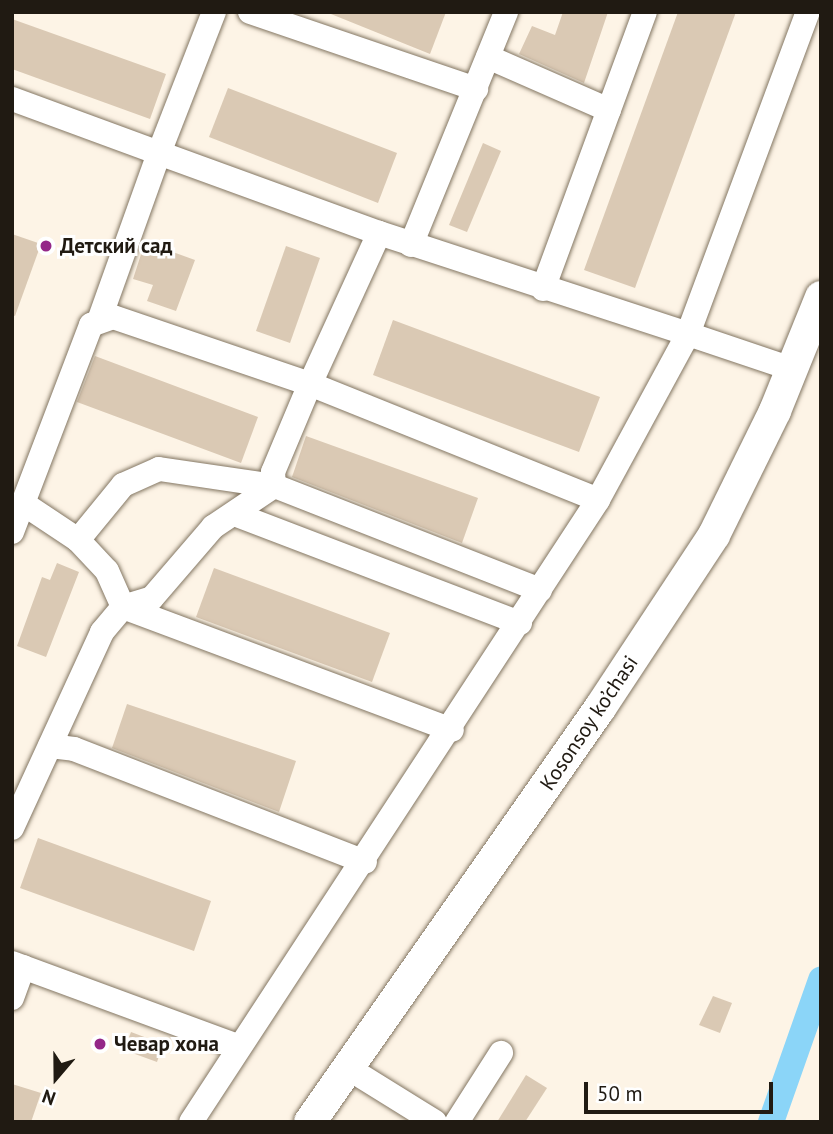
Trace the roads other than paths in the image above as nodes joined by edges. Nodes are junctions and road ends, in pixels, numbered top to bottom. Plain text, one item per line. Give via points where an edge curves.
1 (214, 12) edge
2 (250, 12) edge
3 (506, 12) edge
4 (645, 12) edge
5 (808, 12) edge
6 (488, 57) junction
7 (476, 89) junction
8 (12, 99) edge
9 (609, 110) junction
10 (159, 153) junction
11 (379, 233) junction
12 (411, 245) junction
13 (543, 289) junction
14 (821, 297) edge
15 (100, 318) junction
16 (688, 334) junction
17 (792, 369) junction
18 (310, 384) junction
19 (274, 486) junction
20 (598, 500) junction
21 (24, 504) junction
22 (237, 515) junction
23 (12, 532) edge
24 (78, 540) junction
25 (540, 590) junction
26 (123, 607) junction
27 (520, 623) junction
28 (452, 730) junction
29 (50, 746) junction
30 (12, 828) edge
31 (365, 862) junction
32 (18, 965) edge
33 (12, 998) edge
34 (238, 1046) junction
35 (500, 1054) dead end
36 (348, 1068) junction
37 (191, 1122) edge
38 (310, 1122) edge
39 (435, 1122) edge
40 (457, 1122) edge

1 - 10 lane
2 - 7 lane
3 - 6 lane
4 - 9 lane
5 - 16 lane
6 - 7 lane
6 - 9 lane
7 - 12 lane
8 - 10 lane
9 - 13 lane
10 - 11 lane
10 - 15 lane
11 - 12 lane
11 - 18 lane
12 - 13 lane
13 - 16 lane
14 - 17 main road, Kosonsoy ko’chasi
15 - 18 lane
15 - 21 lane via 91,325
16 - 17 lane
16 - 20 lane
17 - 36 main road, Kosonsoy ko’chasi via 714,535
18 - 19 lane via 273,472
18 - 20 lane
19 - 22 lane
19 - 24 lane via 159,469 123,485
19 - 25 lane
20 - 25 lane
21 - 23 lane
21 - 24 lane
22 - 26 lane via 213,527 152,598
22 - 27 lane
24 - 26 lane via 107,571
25 - 27 lane
26 - 28 lane
26 - 29 lane via 103,632
27 - 28 lane
28 - 31 lane
29 - 30 lane
29 - 31 lane via 74,750
31 - 34 lane
32 - 33 lane
32 - 34 lane
34 - 37 lane
35 - 40 lane
36 - 38 main road, Kosonsoy ko’chasi
36 - 39 lane

